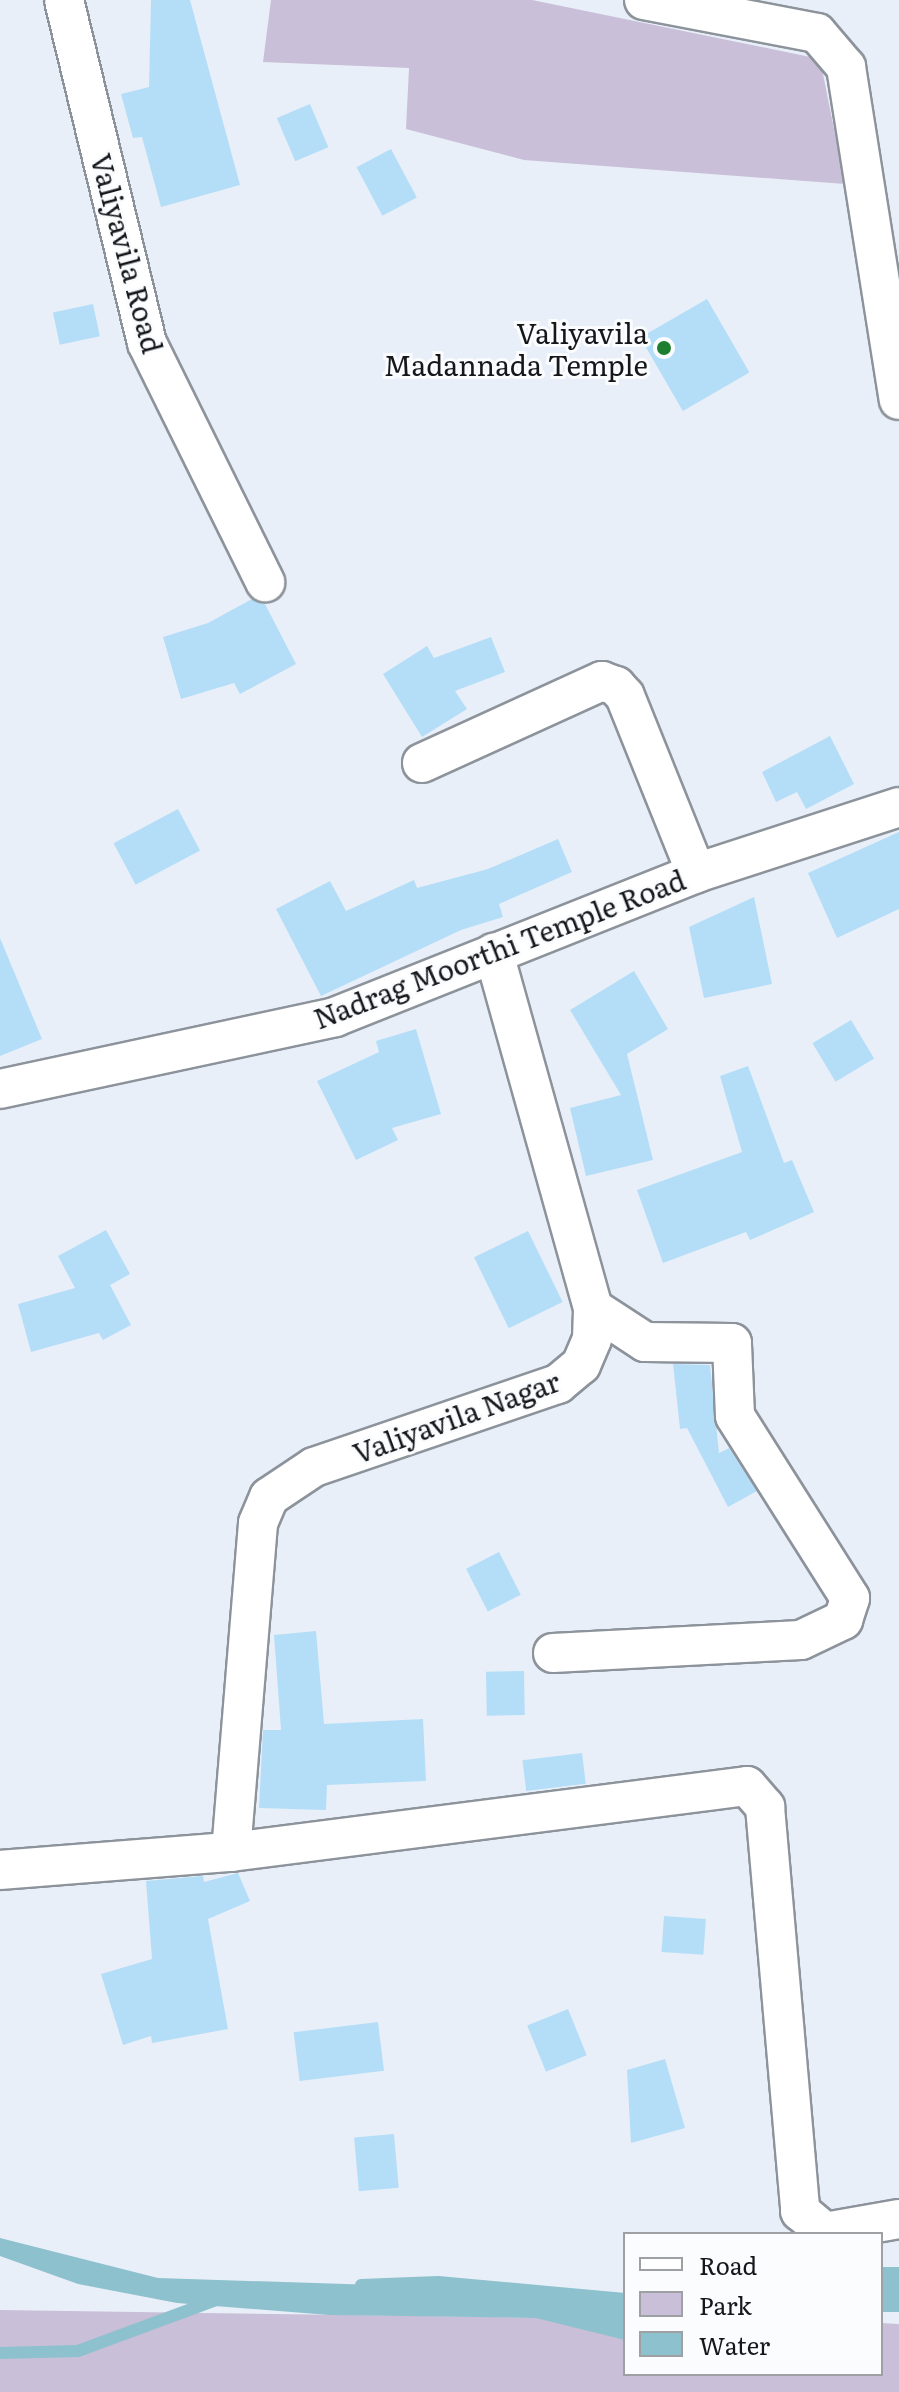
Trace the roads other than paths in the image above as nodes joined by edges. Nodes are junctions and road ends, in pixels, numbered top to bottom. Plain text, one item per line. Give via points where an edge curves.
1 (64, 0) edge
2 (644, 0) edge
3 (899, 400) edge
4 (265, 582) dead end
5 (422, 763) dead end
6 (899, 807) edge
7 (696, 873) junction
8 (494, 953) junction
9 (0, 1089) edge
10 (593, 1308) junction
11 (553, 1653) dead end
12 (231, 1852) junction
13 (0, 1870) edge
14 (899, 2219) edge

1 - 4 street, Valiyavila Road via 147,343
2 - 3 street via 817,33 846,67
5 - 7 street via 602,681 616,686 625,696
6 - 7 street, Nadrag Moorthi Temple Road
7 - 8 street, Nadrag Moorthi Temple Road
8 - 9 street, Nadrag Moorthi Temple Road via 335,1017
8 - 10 street, Valiyavila Nagar
10 - 11 street via 645,1342 732,1343 735,1416 850,1598 843,1620 801,1640
10 - 12 street, Valiyavila Nagar via 592,1339 581,1365 558,1384 314,1467 269,1497 258,1523
12 - 13 street
12 - 14 street via 747,1786 765,1807 800,2211 825,2232

